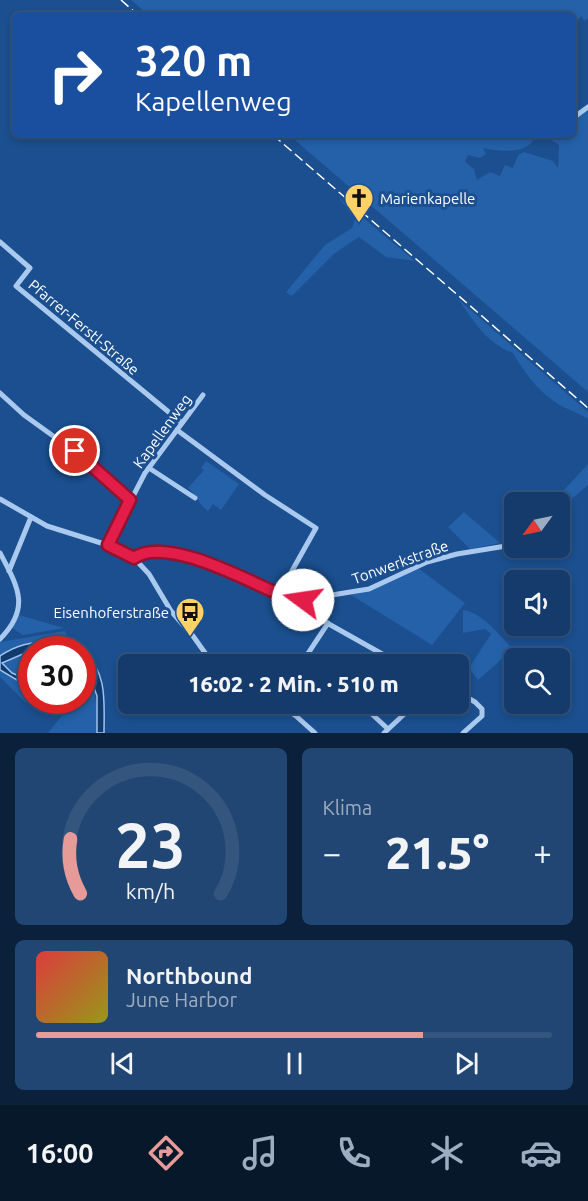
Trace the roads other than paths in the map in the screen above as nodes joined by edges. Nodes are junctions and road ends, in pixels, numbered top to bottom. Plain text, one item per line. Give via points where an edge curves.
1 (2, 243) edge
2 (0, 393) edge
3 (203, 395) dead end
4 (182, 423) junction
5 (177, 430) junction
6 (149, 468) junction
7 (195, 498) dead end
8 (0, 499) edge
9 (130, 500) junction
10 (31, 517) junction
11 (108, 545) junction
12 (504, 546) edge
13 (0, 553) edge
14 (134, 558) junction
15 (9, 571) junction
16 (279, 594) junction
17 (311, 614) dead end
18 (328, 623) junction
19 (0, 639) edge
20 (206, 654) edge
21 (309, 654) edge
22 (382, 654) edge
23 (469, 700) edge
24 (293, 714) edge
25 (370, 714) edge
26 (404, 714) edge
27 (386, 731) edge
28 (315, 733) edge
29 (464, 733) edge

1 - 4 street, Pfarrer-Ferstl-Straße via 30,268 16,286
2 - 9 street via 99,470
3 - 4 street, Kapellenweg
4 - 5 street, Kapellenweg
5 - 6 street, Kapellenweg
5 - 16 street via 316,528
6 - 7 street
6 - 9 street, Kapellenweg
8 - 10 street
9 - 11 street, Kapellenweg
10 - 11 street via 57,530
10 - 15 street
11 - 14 street
12 - 16 street, Tonwerkstraße via 440,558 348,594 301,600
13 - 15 street
14 - 16 street, Tonwerkstraße via 149,552 179,554
14 - 20 street
15 - 19 street via 20,601 15,619
17 - 18 street
18 - 21 street
18 - 22 street
23 - 29 street via 482,709 482,716
24 - 28 street
25 - 27 street
26 - 27 street

